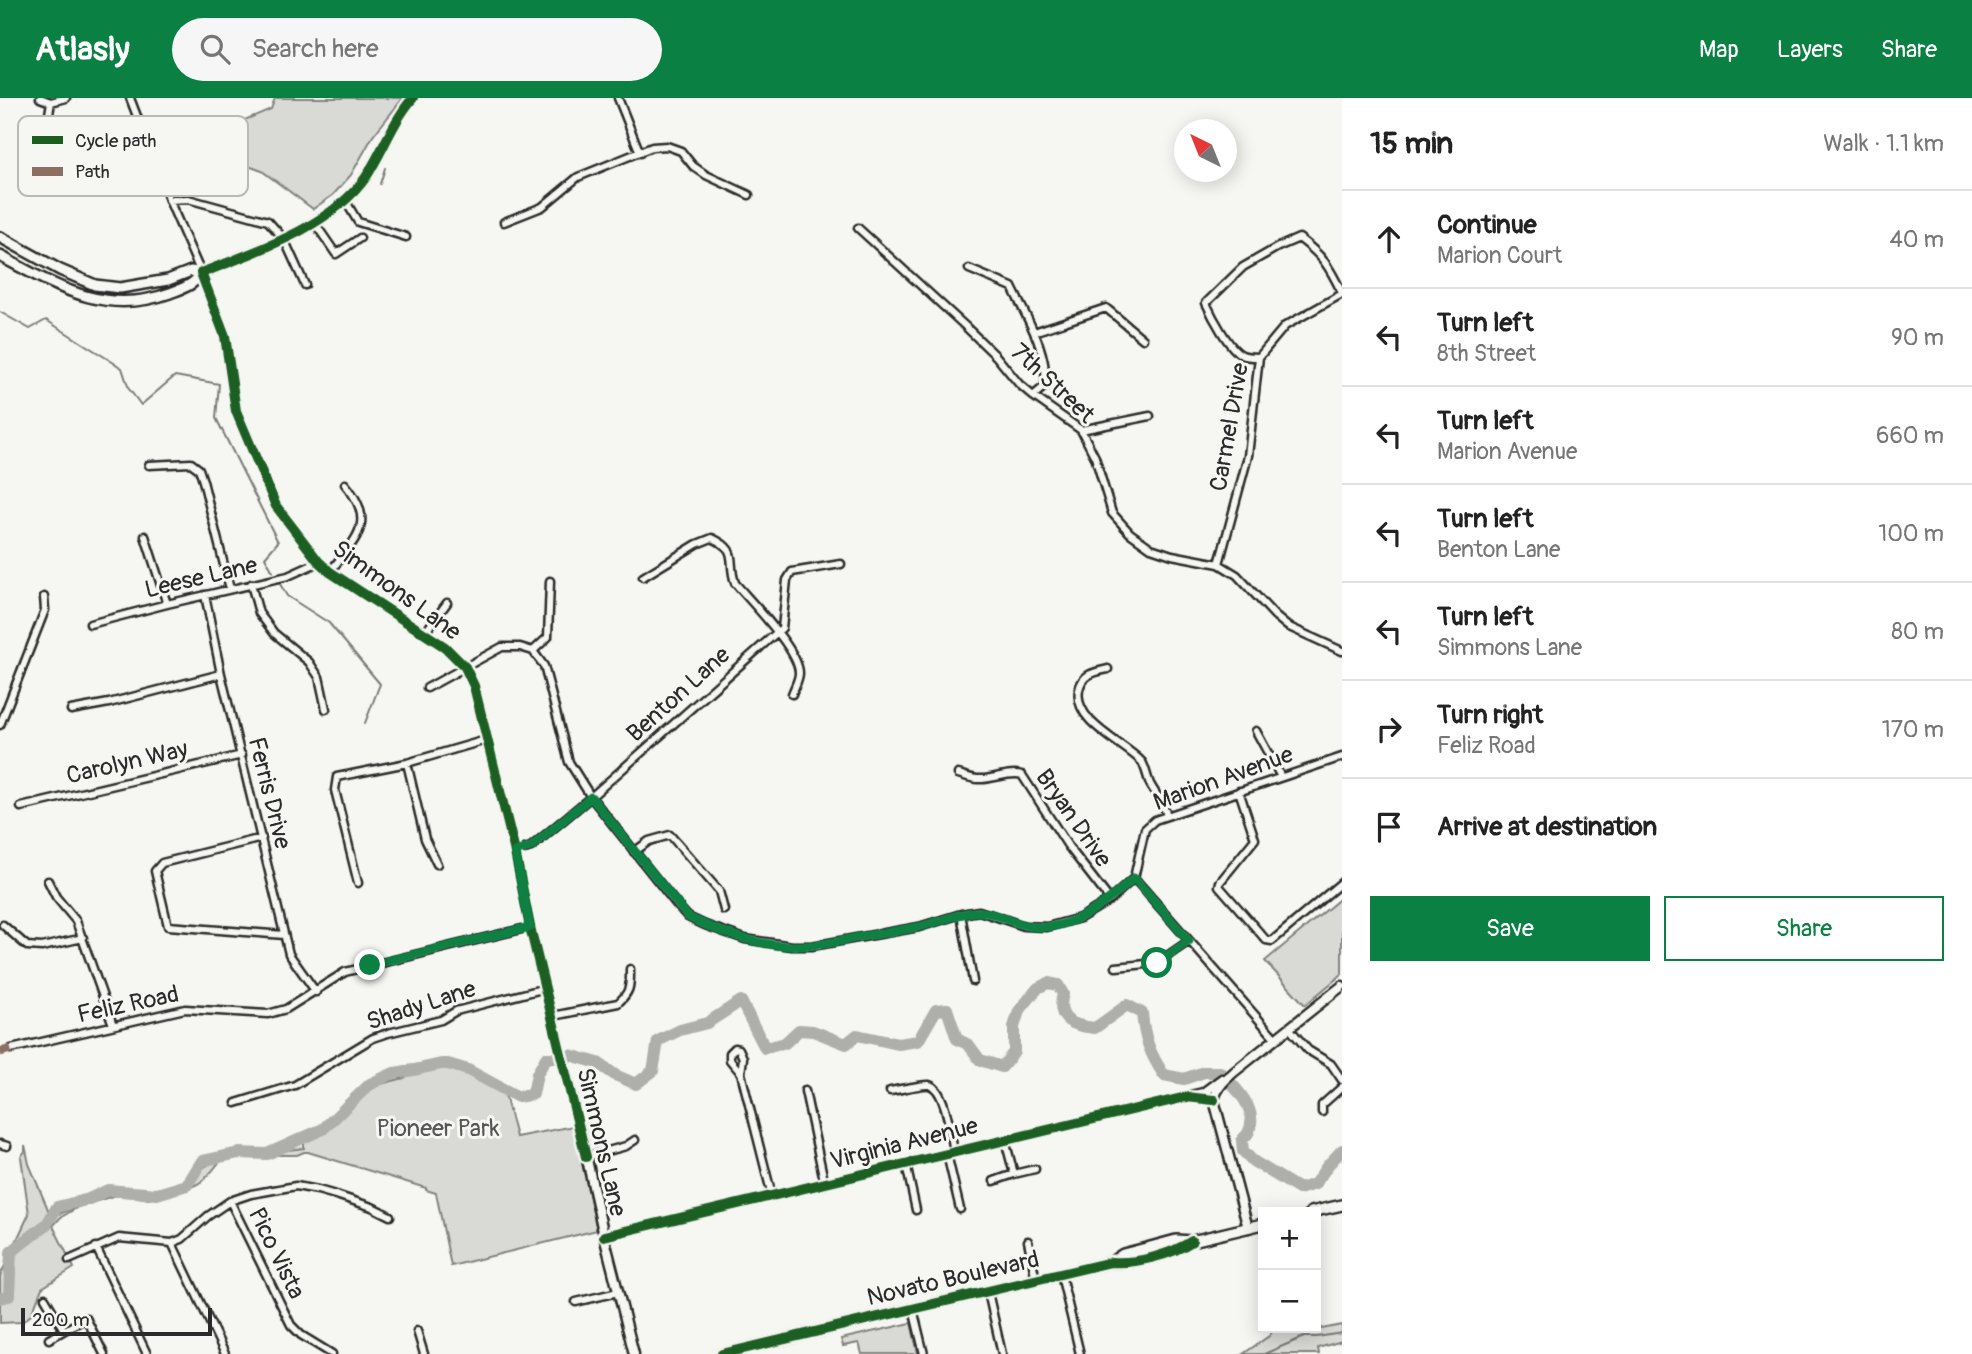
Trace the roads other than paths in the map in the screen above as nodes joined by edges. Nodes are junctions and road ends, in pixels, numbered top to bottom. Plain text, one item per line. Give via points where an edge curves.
1 (40, 98) edge
2 (66, 98) edge
3 (130, 98) edge
4 (413, 98) edge
5 (618, 98) edge
6 (51, 102) junction
7 (49, 116) edge
8 (137, 116) edge
9 (640, 153) junction
10 (749, 195) dead end
11 (167, 196) edge
12 (169, 200) junction
13 (345, 200) junction
14 (314, 222) junction
15 (504, 222) dead end
16 (858, 228) dead end
17 (0, 237) edge
18 (406, 237) dead end
19 (360, 238) dead end
20 (284, 239) junction
21 (0, 256) edge
22 (969, 269) dead end
23 (201, 273) junction
24 (305, 285) dead end
25 (1342, 293) edge
26 (1034, 332) junction
27 (1143, 339) dead end
28 (1259, 357) junction
29 (1033, 396) junction
30 (1150, 416) dead end
31 (1081, 430) junction
32 (149, 466) dead end
33 (345, 484) dead end
34 (145, 536) dead end
35 (319, 562) junction
36 (841, 564) dead end
37 (1219, 564) junction
38 (330, 572) junction
39 (643, 577) dead end
40 (550, 581) dead end
41 (251, 584) junction
42 (230, 589) junction
43 (205, 595) junction
44 (44, 597) dead end
45 (447, 603) dead end
46 (167, 604) junction
47 (90, 624) dead end
48 (776, 633) junction
49 (424, 634) junction
50 (533, 651) junction
51 (1342, 651) edge
52 (465, 667) junction
53 (1108, 669) dead end
54 (221, 674) junction
55 (427, 688) dead end
56 (792, 694) dead end
57 (326, 709) dead end
58 (71, 710) dead end
59 (0, 724) edge
60 (1256, 731) dead end
61 (486, 740) junction
62 (242, 755) junction
63 (1342, 757) edge
64 (407, 763) junction
65 (958, 774) dead end
66 (1281, 777) junction
67 (1239, 791) junction
68 (591, 797) junction
69 (21, 807) dead end
70 (1167, 815) junction
71 (262, 838) junction
72 (515, 852) junction
73 (634, 852) junction
74 (437, 864) dead end
75 (1134, 878) junction
76 (48, 881) dead end
77 (1342, 882) edge
78 (358, 883) dead end
79 (1110, 900) junction
80 (724, 911) dead end
81 (961, 914) junction
82 (3, 925) dead end
83 (530, 927) junction
84 (284, 934) junction
85 (83, 938) junction
86 (1189, 941) junction
87 (1116, 967) dead end
88 (630, 969) dead end
89 (973, 981) dead end
90 (1342, 986) edge
91 (545, 988) junction
92 (316, 992) junction
93 (553, 1016) junction
94 (114, 1025) junction
95 (1290, 1029) junction
96 (1276, 1039) junction
97 (11, 1049) dead end
98 (741, 1073) dead end
99 (1223, 1080) junction
100 (1342, 1080) edge
101 (1342, 1087) edge
102 (805, 1091) dead end
103 (890, 1091) dead end
104 (1186, 1097) junction
105 (1214, 1100) junction
106 (236, 1102) dead end
107 (1322, 1112) dead end
108 (635, 1140) dead end
109 (1005, 1140) junction
110 (951, 1153) junction
111 (586, 1157) junction
112 (906, 1164) junction
113 (1035, 1169) dead end
114 (1014, 1174) junction
115 (993, 1181) dead end
116 (825, 1185) junction
117 (772, 1196) junction
118 (230, 1201) junction
119 (1342, 1205) edge
120 (960, 1209) dead end
121 (916, 1210) dead end
122 (1321, 1210) edge
123 (390, 1216) dead end
124 (1258, 1225) edge
125 (1248, 1228) junction
126 (604, 1236) junction
127 (1028, 1241) dead end
128 (172, 1243) junction
129 (96, 1247) junction
130 (69, 1260) dead end
131 (1061, 1275) junction
132 (1036, 1280) junction
133 (618, 1292) junction
134 (988, 1292) junction
135 (45, 1298) dead end
136 (576, 1302) dead end
137 (913, 1308) junction
138 (64, 1330) junction
139 (417, 1331) dead end
140 (49, 1339) dead end
141 (104, 1354) edge
142 (147, 1354) edge
143 (225, 1354) edge
144 (332, 1354) edge
145 (424, 1354) edge
146 (634, 1354) edge
147 (722, 1354) edge
148 (924, 1354) edge
149 (1002, 1354) edge
150 (1080, 1354) edge

1 - 6 street
2 - 6 street
3 - 8 street, Simmons Lane
4 - 13 main road via 365,178
5 - 9 street
6 - 7 street
9 - 10 street via 652,146 681,151 706,175
9 - 15 street via 578,177 542,207
11 - 12 street, Simmons Lane
12 - 20 street via 188,200 268,220
12 - 23 street, Simmons Lane
13 - 14 main road
13 - 18 street via 358,222
14 - 19 street via 336,254
14 - 20 main road
16 - 29 street, 7th Street
17 - 23 main road via 95,285 120,288 191,271
20 - 23 main road
20 - 24 street
21 - 23 main road via 80,295 122,302 158,297 196,282
22 - 26 street via 1012,287
23 - 35 street, Simmons Lane via 225,336 236,411 276,506
25 - 28 street, Carmel Drive via 1284,326
25 - 28 street via 1330,267 1299,238 1243,267 1206,303 1232,346 1242,355
26 - 27 street via 1106,308
26 - 29 street via 1046,378 1045,386
28 - 37 street, Carmel Drive via 1248,456
29 - 31 street, 7th Street
30 - 31 street
31 - 37 street, 7th Street via 1112,513 1121,525 1151,548
32 - 42 street via 191,463 199,470
33 - 38 street via 362,516 361,530
34 - 46 street
35 - 38 street, Simmons Lane
35 - 41 street, Leese Lane via 288,576
36 - 48 street via 792,572 787,580 782,628
37 - 51 street, 7th Street via 1237,575 1287,626
38 - 49 street, Simmons Lane
39 - 48 street via 712,538 725,544 732,556 735,583
40 - 50 street via 548,637
41 - 42 street, Leese Lane
41 - 57 street via 259,614 319,677
42 - 43 street, Leese Lane
43 - 46 street, Leese Lane
43 - 54 street, Ferris Drive
44 - 59 street via 45,610
45 - 49 street
46 - 47 street, Leese Lane
48 - 56 street via 796,659 799,674
48 - 68 street, Benton Lane
49 - 52 street, Simmons Lane
50 - 52 street via 502,647
50 - 68 street via 544,666 569,762
52 - 55 street
52 - 61 street, Simmons Lane
53 - 70 street via 1084,678 1078,694 1082,712 1142,762
54 - 58 street
54 - 62 street, Ferris Drive
60 - 66 street
61 - 64 street
61 - 72 street, Simmons Lane
62 - 69 street, Carolyn Way
62 - 71 street, Ferris Drive
63 - 66 street, Marion Avenue
64 - 74 street via 425,839
64 - 78 street via 337,777 335,790
65 - 79 street, Bryan Drive via 978,780 1022,775
66 - 67 street, Marion Avenue
67 - 70 street, Marion Avenue
67 - 77 street via 1255,839 1219,886 1266,940 1272,941
68 - 72 street, Benton Lane via 531,847
68 - 73 street
70 - 75 street, Marion Avenue via 1145,829
71 - 84 street, Ferris Drive
71 - 84 street via 162,863 155,871 165,915 168,926
72 - 83 street, Simmons Lane
73 - 80 street via 649,841 670,835 719,891
73 - 81 street via 688,917 764,943 812,946 919,927
75 - 79 street
75 - 86 street
76 - 85 street
79 - 81 street via 1080,918 1047,927 1024,926 979,911
81 - 89 street
82 - 85 street via 27,946
83 - 91 street, Simmons Lane
83 - 92 street, Feliz Road via 345,972
84 - 92 street, Ferris Drive via 289,954
85 - 94 street
86 - 87 street via 1157,963
86 - 96 street
88 - 93 street via 630,987 618,1003
90 - 95 street
91 - 93 street, Simmons Lane
91 - 106 street, Shady Lane via 373,1038 295,1085
92 - 94 street, Feliz Road via 268,1014 185,1009
93 - 111 street, Simmons Lane
94 - 97 street, Feliz Road
95 - 96 street
95 - 100 street via 1308,1050 1331,1064
96 - 99 street
98 - 117 street
99 - 104 street
99 - 105 street
101 - 107 street via 1322,1105
102 - 116 street
103 - 110 street via 929,1085 938,1090
104 - 105 street, Virginia Avenue
104 - 109 street, Virginia Avenue
105 - 125 street
108 - 111 street
109 - 110 street, Virginia Avenue
109 - 114 street
110 - 112 street, Virginia Avenue
110 - 120 street
111 - 126 street, Simmons Lane
112 - 116 street, Virginia Avenue
112 - 121 street
113 - 114 street
114 - 115 street
116 - 117 street, Virginia Avenue
117 - 126 street, Virginia Avenue
118 - 123 street via 296,1186 340,1196
118 - 128 street, Pico Vista
118 - 144 street, Pico Vista via 291,1325
119 - 122 main road
124 - 125 main road, Novato Boulevard
125 - 131 main road, Novato Boulevard via 1192,1241 1176,1240
126 - 133 street, Simmons Lane
127 - 132 street
128 - 129 street via 119,1238
128 - 143 street
129 - 130 street
129 - 142 street
131 - 132 main road, Novato Boulevard
131 - 150 street
132 - 134 main road, Novato Boulevard
133 - 136 street
133 - 146 street, Simmons Lane
134 - 137 main road, Novato Boulevard
134 - 149 street
135 - 138 street
137 - 147 main road, Novato Boulevard
137 - 148 street
138 - 140 street
138 - 141 street via 86,1318
139 - 145 street

